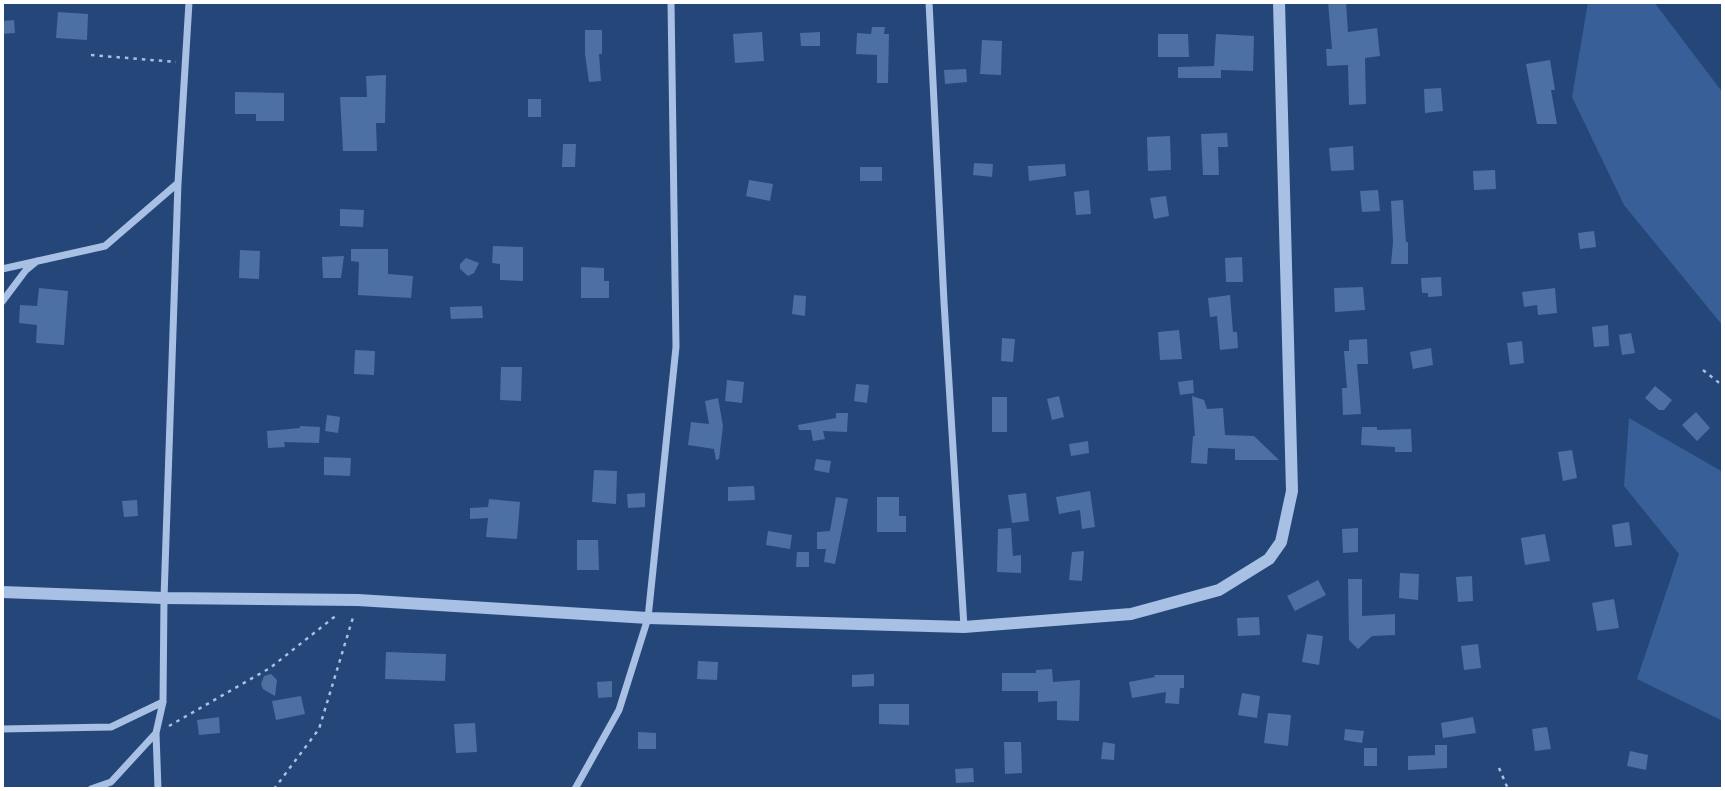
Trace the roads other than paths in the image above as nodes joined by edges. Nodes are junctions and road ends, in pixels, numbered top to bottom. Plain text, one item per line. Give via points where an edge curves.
1 (189, 2) edge
2 (671, 2) edge
3 (929, 2) edge
4 (1279, 2) edge
5 (178, 183) junction
6 (37, 260) junction
7 (2, 269) edge
8 (2, 302) edge
9 (2, 592) edge
10 (163, 598) junction
11 (648, 618) junction
12 (964, 627) junction
13 (163, 702) junction
14 (2, 729) edge
15 (156, 733) junction
16 (91, 789) edge
17 (158, 789) edge
18 (576, 789) edge

1 - 5 street
2 - 11 street via 676,347
3 - 12 street
4 - 12 street via 1292,491 1281,542 1269,559 1219,590 1131,614
5 - 6 street via 105,246
5 - 10 street
6 - 7 street
6 - 8 street
9 - 10 street
10 - 11 street via 358,600
10 - 13 street
11 - 12 street
11 - 18 street via 619,709
13 - 14 street via 111,727
13 - 15 street
15 - 16 street via 111,782
15 - 17 street

